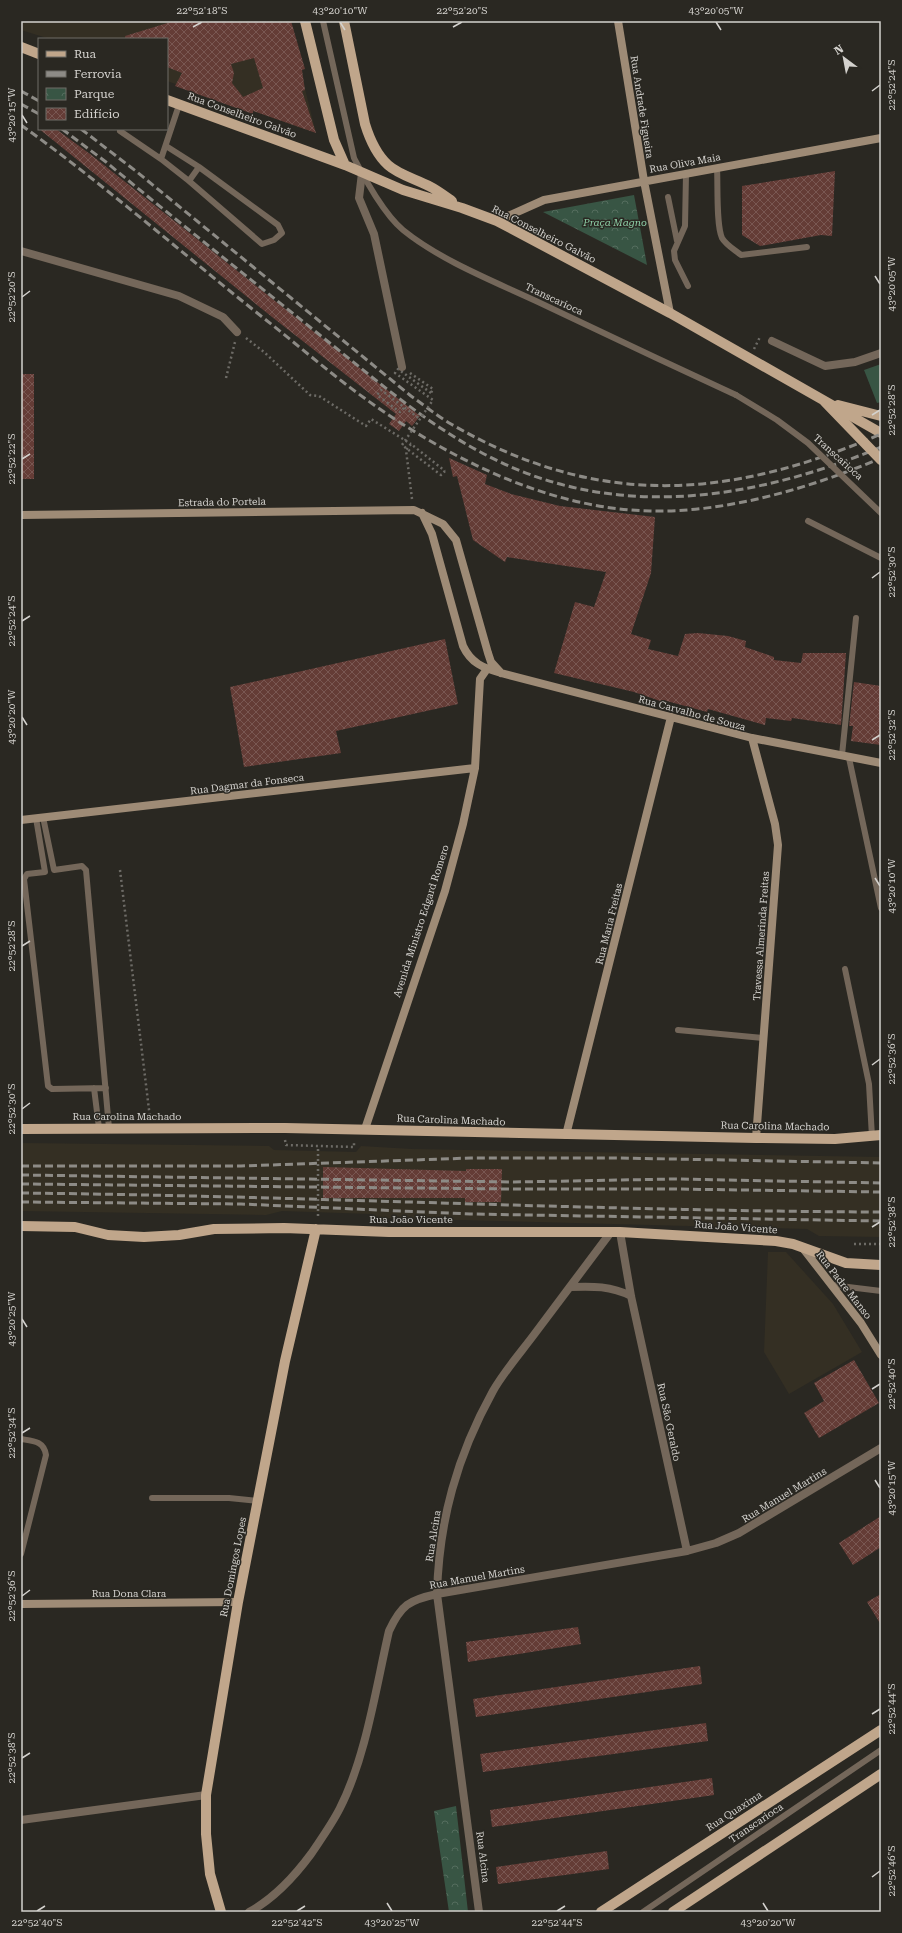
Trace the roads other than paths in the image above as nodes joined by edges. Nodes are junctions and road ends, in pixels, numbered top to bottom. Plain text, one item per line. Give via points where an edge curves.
1 (305, 21) edge
2 (323, 21) edge
3 (344, 21) edge
4 (618, 21) edge
5 (21, 47) edge
6 (38, 54) edge
7 (168, 100) edge
8 (179, 105) junction
9 (120, 131) dead end
10 (881, 138) edge
11 (166, 146) junction
12 (161, 159) junction
13 (345, 165) junction
14 (199, 167) junction
15 (716, 168) junction
16 (362, 173) junction
17 (686, 174) junction
18 (189, 181) junction
19 (644, 181) junction
20 (668, 196) dead end
21 (462, 208) junction
22 (497, 221) junction
23 (677, 241) junction
24 (807, 247) dead end
25 (21, 251) edge
26 (688, 286) dead end
27 (670, 313) junction
28 (237, 332) road end
29 (772, 341) road end
30 (881, 353) edge
31 (402, 367) road end
32 (825, 402) junction
33 (881, 416) edge
34 (881, 434) edge
35 (881, 460) edge
36 (422, 513) junction
37 (881, 513) edge
38 (21, 514) edge
39 (808, 521) dead end
40 (881, 558) edge
41 (856, 618) dead end
42 (487, 669) junction
43 (501, 673) junction
44 (671, 717) junction
45 (752, 738) junction
46 (846, 757) junction
47 (881, 763) edge
48 (475, 768) junction
49 (40, 817) junction
50 (21, 820) edge
51 (54, 870) junction
52 (45, 872) junction
53 (881, 908) edge
54 (845, 969) dead end
55 (678, 1030) dead end
56 (763, 1038) junction
57 (94, 1088) junction
58 (106, 1088) junction
59 (21, 1128) edge
60 (104, 1128) junction
61 (365, 1129) junction
62 (566, 1135) junction
63 (876, 1136) edge
64 (756, 1138) junction
65 (21, 1226) edge
66 (316, 1229) junction
67 (615, 1232) junction
68 (802, 1247) junction
69 (881, 1265) edge
70 (832, 1285) junction
71 (570, 1287) junction
72 (881, 1291) edge
73 (631, 1296) junction
74 (881, 1355) edge
75 (21, 1439) edge
76 (881, 1448) edge
77 (152, 1498) dead end
78 (259, 1501) junction
79 (687, 1551) junction
80 (21, 1554) edge
81 (437, 1594) junction
82 (238, 1602) junction
83 (21, 1604) edge
84 (881, 1730) edge
85 (881, 1750) edge
86 (881, 1774) edge
87 (206, 1795) junction
88 (21, 1820) edge
89 (221, 1912) edge
90 (249, 1912) edge
91 (479, 1912) edge
92 (601, 1912) edge
93 (643, 1912) edge
94 (673, 1912) edge

1 - 13 main road via 334,140
2 - 16 lane, Transcarioca via 350,148
3 - 21 main road via 365,124 381,156 389,166 431,187
4 - 19 street, Rua Andrade Figueira
5 - 6 main road
7 - 8 main road, Rua Conselheiro Galvão
8 - 11 lane
8 - 13 main road, Rua Conselheiro Galvão
9 - 12 lane
10 - 15 street, Rua Oliva Maia
11 - 12 lane
11 - 14 lane
12 - 18 lane
13 - 16 main road, Rua Conselheiro Galvão
14 - 18 lane
14 - 18 lane via 278,225 282,233 274,240 262,244
15 - 17 street, Rua Oliva Maia
15 - 24 lane via 719,221 722,237 729,245 741,255
16 - 21 main road, Rua Conselheiro Galvão via 403,190
16 - 31 street via 359,198 374,234
16 - 37 lane, Transcarioca, bridge via 382,206 402,230 480,275 736,395 808,443
17 - 19 street, Rua Oliva Maia
17 - 23 lane via 685,226
19 - 22 street, Rua Oliva Maia via 544,200
19 - 27 street, Rua Andrade Figueira
20 - 23 lane
21 - 22 main road, Rua Conselheiro Galvão
22 - 27 main road, Rua Conselheiro Galvão
23 - 26 lane via 675,260
25 - 28 street via 179,296 223,317
27 - 32 main road, Rua Conselheiro Galvão
29 - 30 street via 825,366 855,362
32 - 33 main road
32 - 34 main road, bridge
32 - 35 main road, bridge
36 - 38 street, Estrada do Portela via 414,510
36 - 42 street via 432,534 463,646 474,663
36 - 43 street via 443,524 456,540 491,662
39 - 40 lane
41 - 46 lane
42 - 43 street
42 - 48 street, Avenida Ministro Edgard Romero via 480,680
43 - 44 street, Rua Carvalho de Souza
44 - 45 street, Rua Carvalho de Souza
44 - 62 street, Rua Maria Freitas
45 - 46 street, Rua Carvalho de Souza
45 - 56 street, Travessa Almerinda Freitas via 775,824 778,845
46 - 47 street, Rua Carvalho de Souza
46 - 53 lane
48 - 49 street, Rua Dagmar da Fonseca
48 - 61 street, Avenida Ministro Edgard Romero via 445,891
49 - 50 street, Rua Dagmar da Fonseca
49 - 51 lane
49 - 52 lane
51 - 52 lane
51 - 58 lane via 82,866 86,870
52 - 57 lane via 25,875 24,879 48,1086 52,1089
54 - 63 lane via 869,1084
55 - 56 lane
56 - 64 street, Travessa Almerinda Freitas
57 - 58 lane
57 - 60 lane
58 - 60 lane
59 - 60 main road, Rua Carolina Machado
60 - 61 main road, Rua Carolina Machado
61 - 62 main road, Rua Carolina Machado
62 - 64 main road, Rua Carolina Machado
63 - 64 main road, Rua Carolina Machado via 835,1139
65 - 66 main road, Rua João Vicente via 75,1227 108,1235 144,1236 179,1235 214,1229
66 - 67 main road, Rua João Vicente via 389,1232
66 - 78 main road, Rua Domingos Lopes via 285,1360
67 - 68 main road, Rua João Vicente via 776,1241
67 - 71 street, Rua Alcina
67 - 73 street, Rua São Geraldo
68 - 69 main road, Rua João Vicente via 846,1263
68 - 70 street, Rua Padre Manso
70 - 72 lane
70 - 74 street, Rua Padre Manso
71 - 73 street via 606,1287
71 - 81 street, Rua Alcina via 494,1390 476,1424 453,1482 438,1562
73 - 79 street, Rua São Geraldo
75 - 80 lane via 39,1442 46,1455
76 - 79 street, Rua Manuel Martins via 739,1533
77 - 78 lane via 229,1498
78 - 82 main road, Rua Domingos Lopes
79 - 81 street, Rua Manuel Martins
81 - 90 street, Rua Manuel Martins via 416,1599 402,1607 396,1615 389,1631 361,1754 344,1800 326,1832 302,1866 279,1892
81 - 91 street, Rua Alcina
82 - 83 street, Rua Dona Clara
82 - 87 main road, Rua Domingos Lopes
84 - 92 main road, Rua Quaxima
85 - 93 lane, Transcarioca
86 - 94 main road
87 - 88 street
87 - 89 main road, Rua Domingos Lopes via 210,1874

